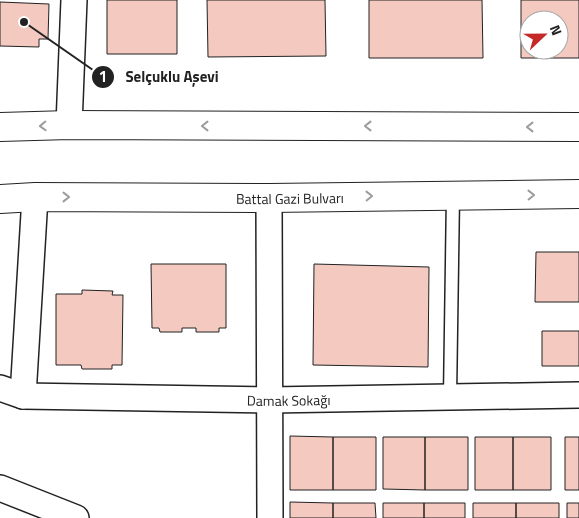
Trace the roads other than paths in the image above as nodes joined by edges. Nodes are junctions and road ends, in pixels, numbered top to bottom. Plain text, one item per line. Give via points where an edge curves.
1 (74, 0) edge
2 (70, 125) junction
3 (0, 127) edge
4 (579, 127) edge
5 (579, 194) edge
6 (453, 196) junction
7 (35, 197) junction
8 (0, 198) edge
9 (269, 198) junction
10 (0, 388) edge
11 (579, 395) edge
12 (24, 396) junction
13 (450, 397) junction
14 (270, 400) junction
15 (0, 488) edge
16 (76, 518) edge
17 (270, 518) edge

1 - 2 street
2 -> 3 main road
4 -> 2 main road
6 -> 5 main road, Battal Gazi Bulvarı
9 -> 6 main road, Battal Gazi Bulvarı
6 - 13 lane
7 - 8 main road, Battal Gazi Bulvarı
7 -> 9 main road, Battal Gazi Bulvarı
7 - 12 street
9 - 14 street
10 - 12 street, Damak Sokağı
11 - 13 street, Damak Sokağı
12 - 14 street, Damak Sokağı
13 - 14 street, Damak Sokağı
14 - 17 street
15 - 16 street

